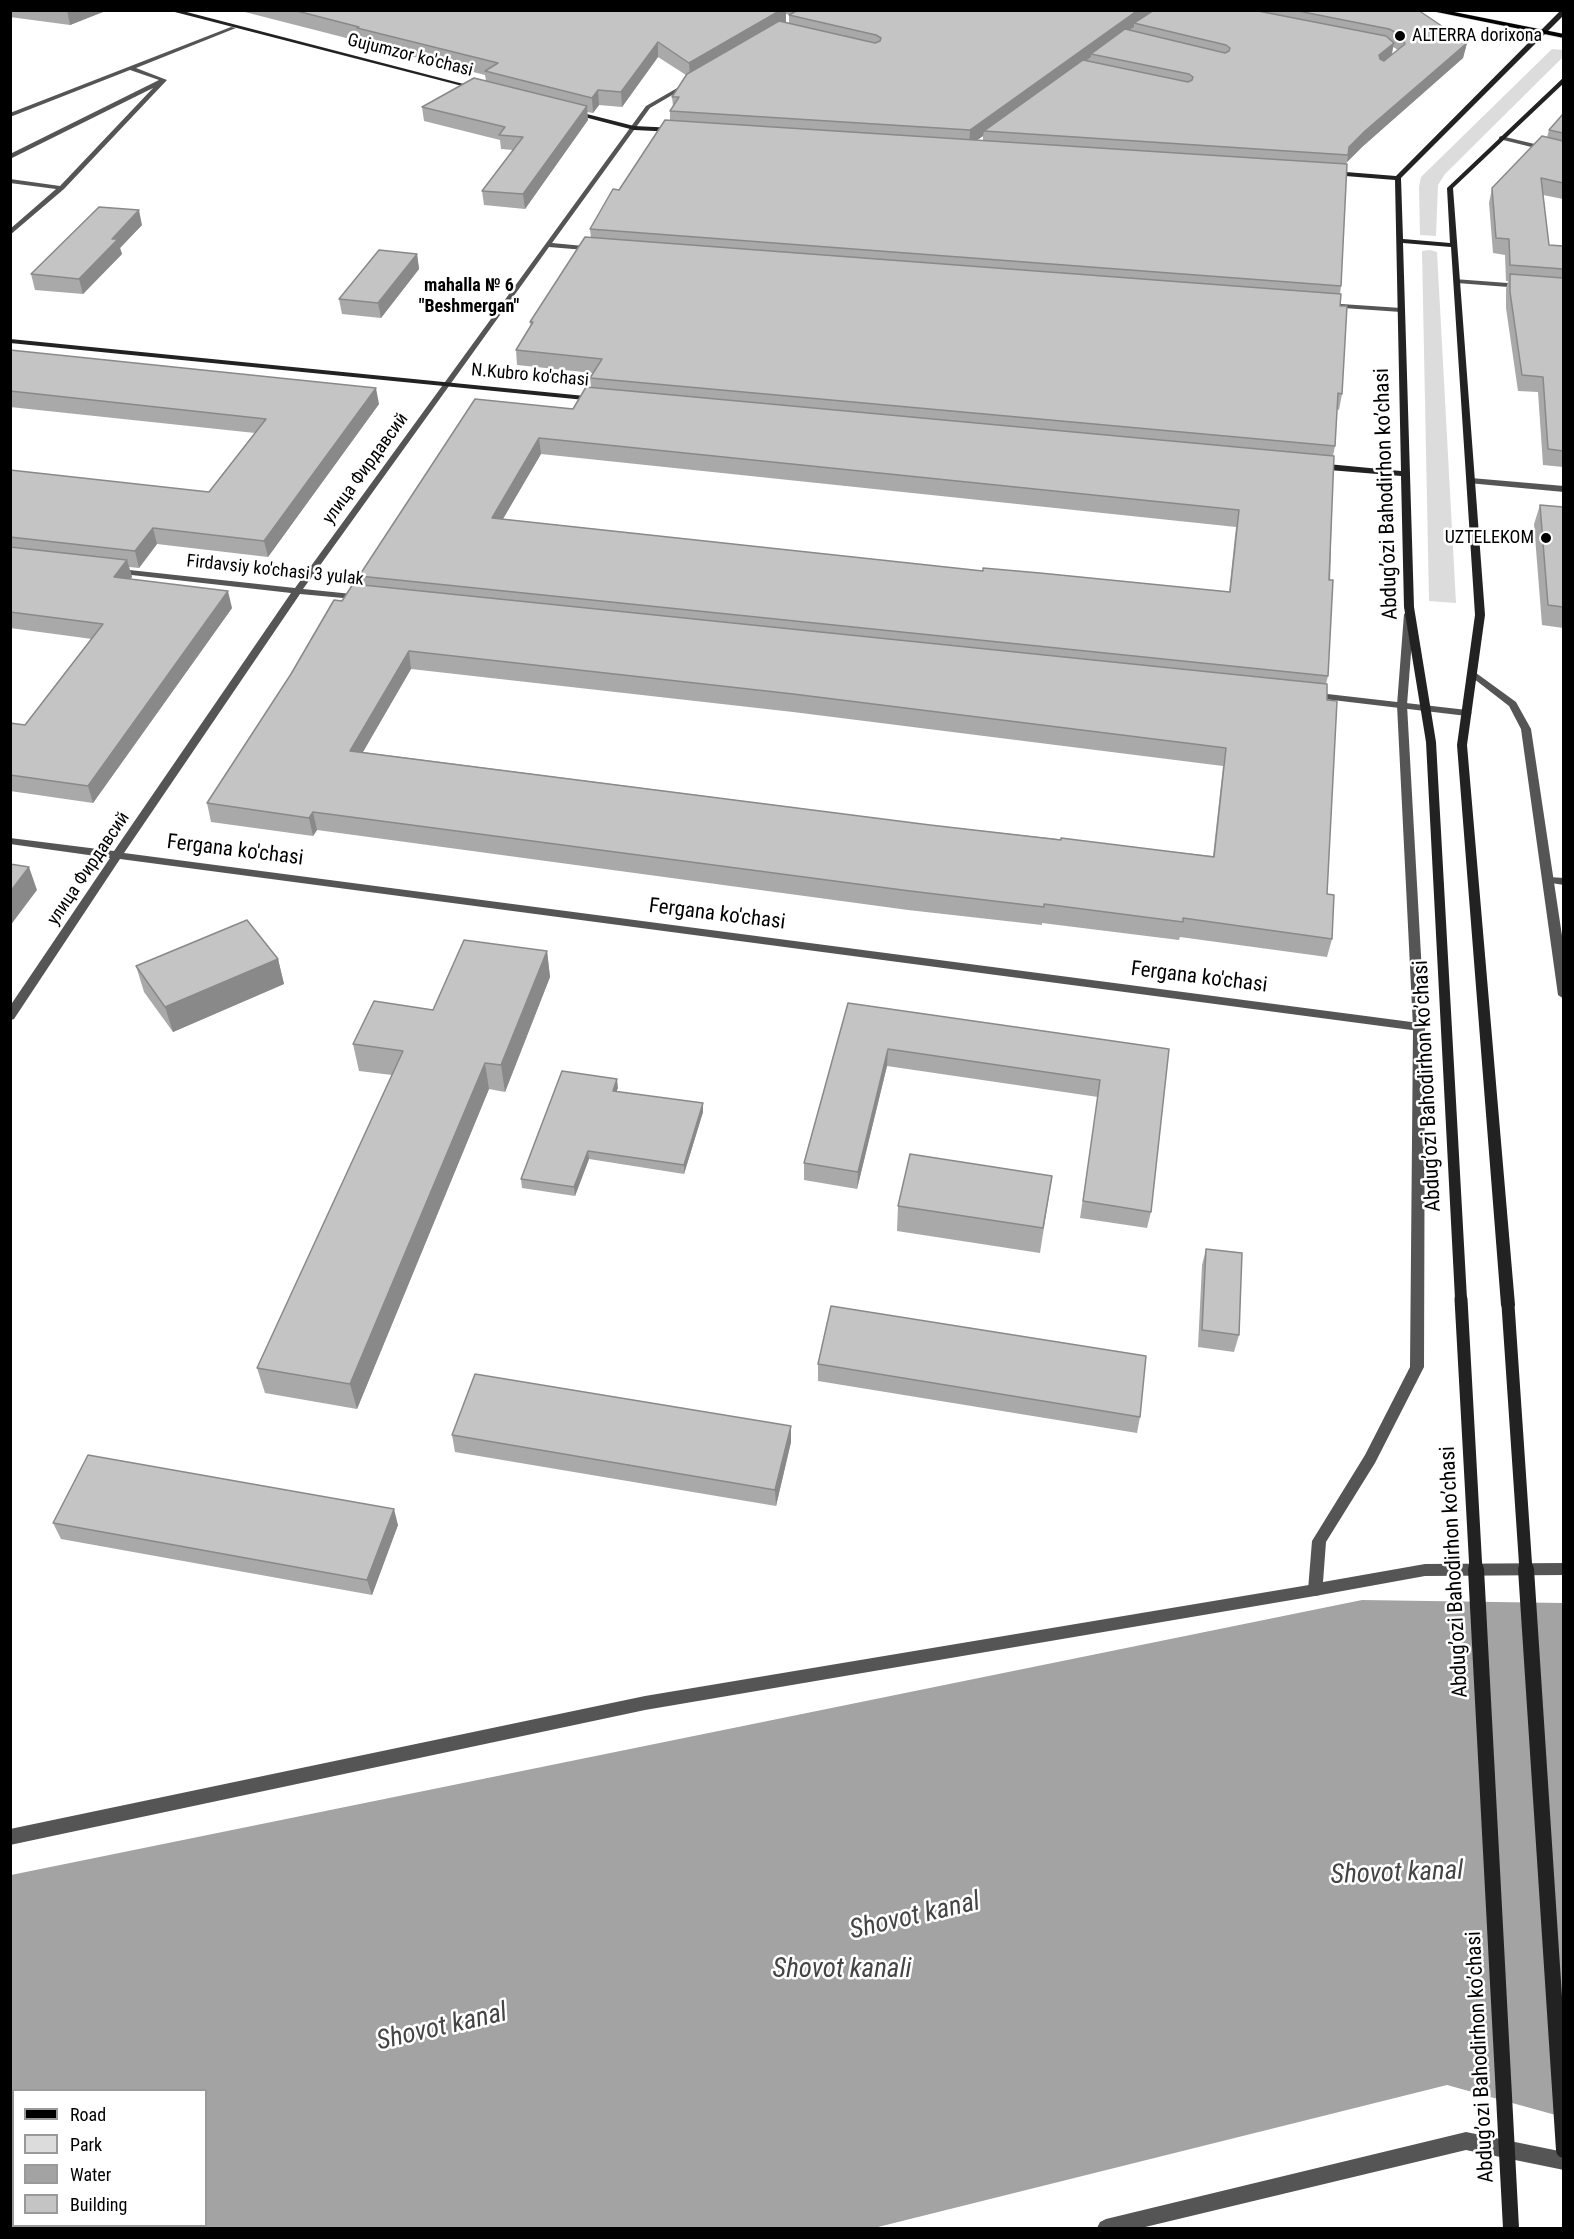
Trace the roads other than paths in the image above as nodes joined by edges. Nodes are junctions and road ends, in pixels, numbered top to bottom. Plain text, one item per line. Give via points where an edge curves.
1 (170, 10) edge
2 (1430, 10) edge
3 (1563, 11) edge
4 (233, 28) junction
5 (1541, 32) junction
6 (1563, 36) edge
7 (129, 68) junction
8 (699, 78) edge
9 (1563, 79) edge
10 (164, 80) junction
11 (485, 91) edge
12 (566, 111) edge
13 (10, 115) edge
14 (634, 128) junction
15 (681, 131) edge
16 (1501, 138) junction
17 (10, 149) edge
18 (20, 152) junction
19 (1563, 153) edge
20 (10, 157) edge
21 (1327, 173) edge
22 (1398, 178) junction
23 (10, 181) edge
24 (62, 188) junction
25 (10, 232) edge
26 (1400, 241) junction
27 (547, 245) junction
28 (1454, 245) junction
29 (606, 250) edge
30 (1457, 281) junction
31 (1528, 287) edge
32 (1318, 304) edge
33 (1401, 310) junction
34 (10, 341) edge
35 (448, 385) junction
36 (602, 399) edge
37 (1311, 465) edge
38 (1406, 474) junction
39 (1471, 481) junction
40 (1563, 489) edge
41 (102, 568) edge
42 (297, 591) junction
43 (368, 598) edge
44 (1409, 607) junction
45 (1472, 673) junction
46 (1295, 694) edge
47 (1402, 705) junction
48 (1426, 708) junction
49 (1467, 713) junction
50 (10, 841) edge
51 (117, 855) junction
52 (1549, 880) junction
53 (1563, 882) edge
54 (1563, 995) edge
55 (10, 1016) edge
56 (1419, 1027) junction
57 (1563, 1569) edge
58 (1315, 1590) junction
59 (10, 1837) edge
60 (1563, 2150) edge
61 (1563, 2161) edge
62 (1106, 2229) edge
63 (1511, 2229) edge

1 - 4 main road, Gujumzor ko'chasi
2 - 5 main road
3 - 5 main road
4 - 7 street
4 - 11 main road, Gujumzor ko'chasi
5 - 6 main road
5 - 22 main road
7 - 10 street
7 - 13 street
8 - 14 street, улица Фирдавсий via 648,107
9 - 16 main road
10 - 18 street
10 - 24 street
12 - 14 main road
14 - 15 main road
14 - 27 street, улица Фирдавсий
16 - 19 street
16 - 28 main road via 1450,188
17 - 18 street
18 - 20 street
21 - 22 main road
22 - 26 main road, Abdug’ozi Bahodirhon ko’chasi
23 - 24 street
24 - 25 street
26 - 28 main road
26 - 33 main road, Abdug’ozi Bahodirhon ko’chasi
27 - 29 street
27 - 35 street, улица Фирдавсий
28 - 30 main road
30 - 31 street
30 - 39 main road
32 - 33 street
33 - 38 main road, Abdug’ozi Bahodirhon ko’chasi
34 - 35 main road, N.Kubro ko'chasi
35 - 36 main road, N.Kubro ko'chasi
35 - 42 street, улица Фирдавсий
37 - 38 main road
38 - 44 main road, Abdug’ozi Bahodirhon ko’chasi
39 - 40 street
39 - 45 main road via 1480,615
41 - 42 street, Firdavsiy ko'chasi 3 yulak
42 - 43 street, Firdavsiy ko'chasi 3 yulak
42 - 51 street, улица Фирдавсий
44 - 47 street
44 - 48 main road, Abdug’ozi Bahodirhon ko’chasi
45 - 49 main road
45 - 52 street via 1514,704 1526,729
46 - 47 street
47 - 48 street
47 - 56 street
48 - 49 street
48 - 63 main road, Abdug’ozi Bahodirhon ko’chasi, bridge via 1431,742
49 - 60 main road, bridge via 1462,746 1508,1305
50 - 51 street, Fergana ko'chasi
51 - 55 street, улица Фирдавсий
51 - 56 street, Fergana ko'chasi
52 - 53 street
52 - 54 street
56 - 58 street via 1417,1367 1370,1459 1318,1541
57 - 58 street via 1425,1570
58 - 59 street via 645,1703
61 - 62 street via 1466,2141

